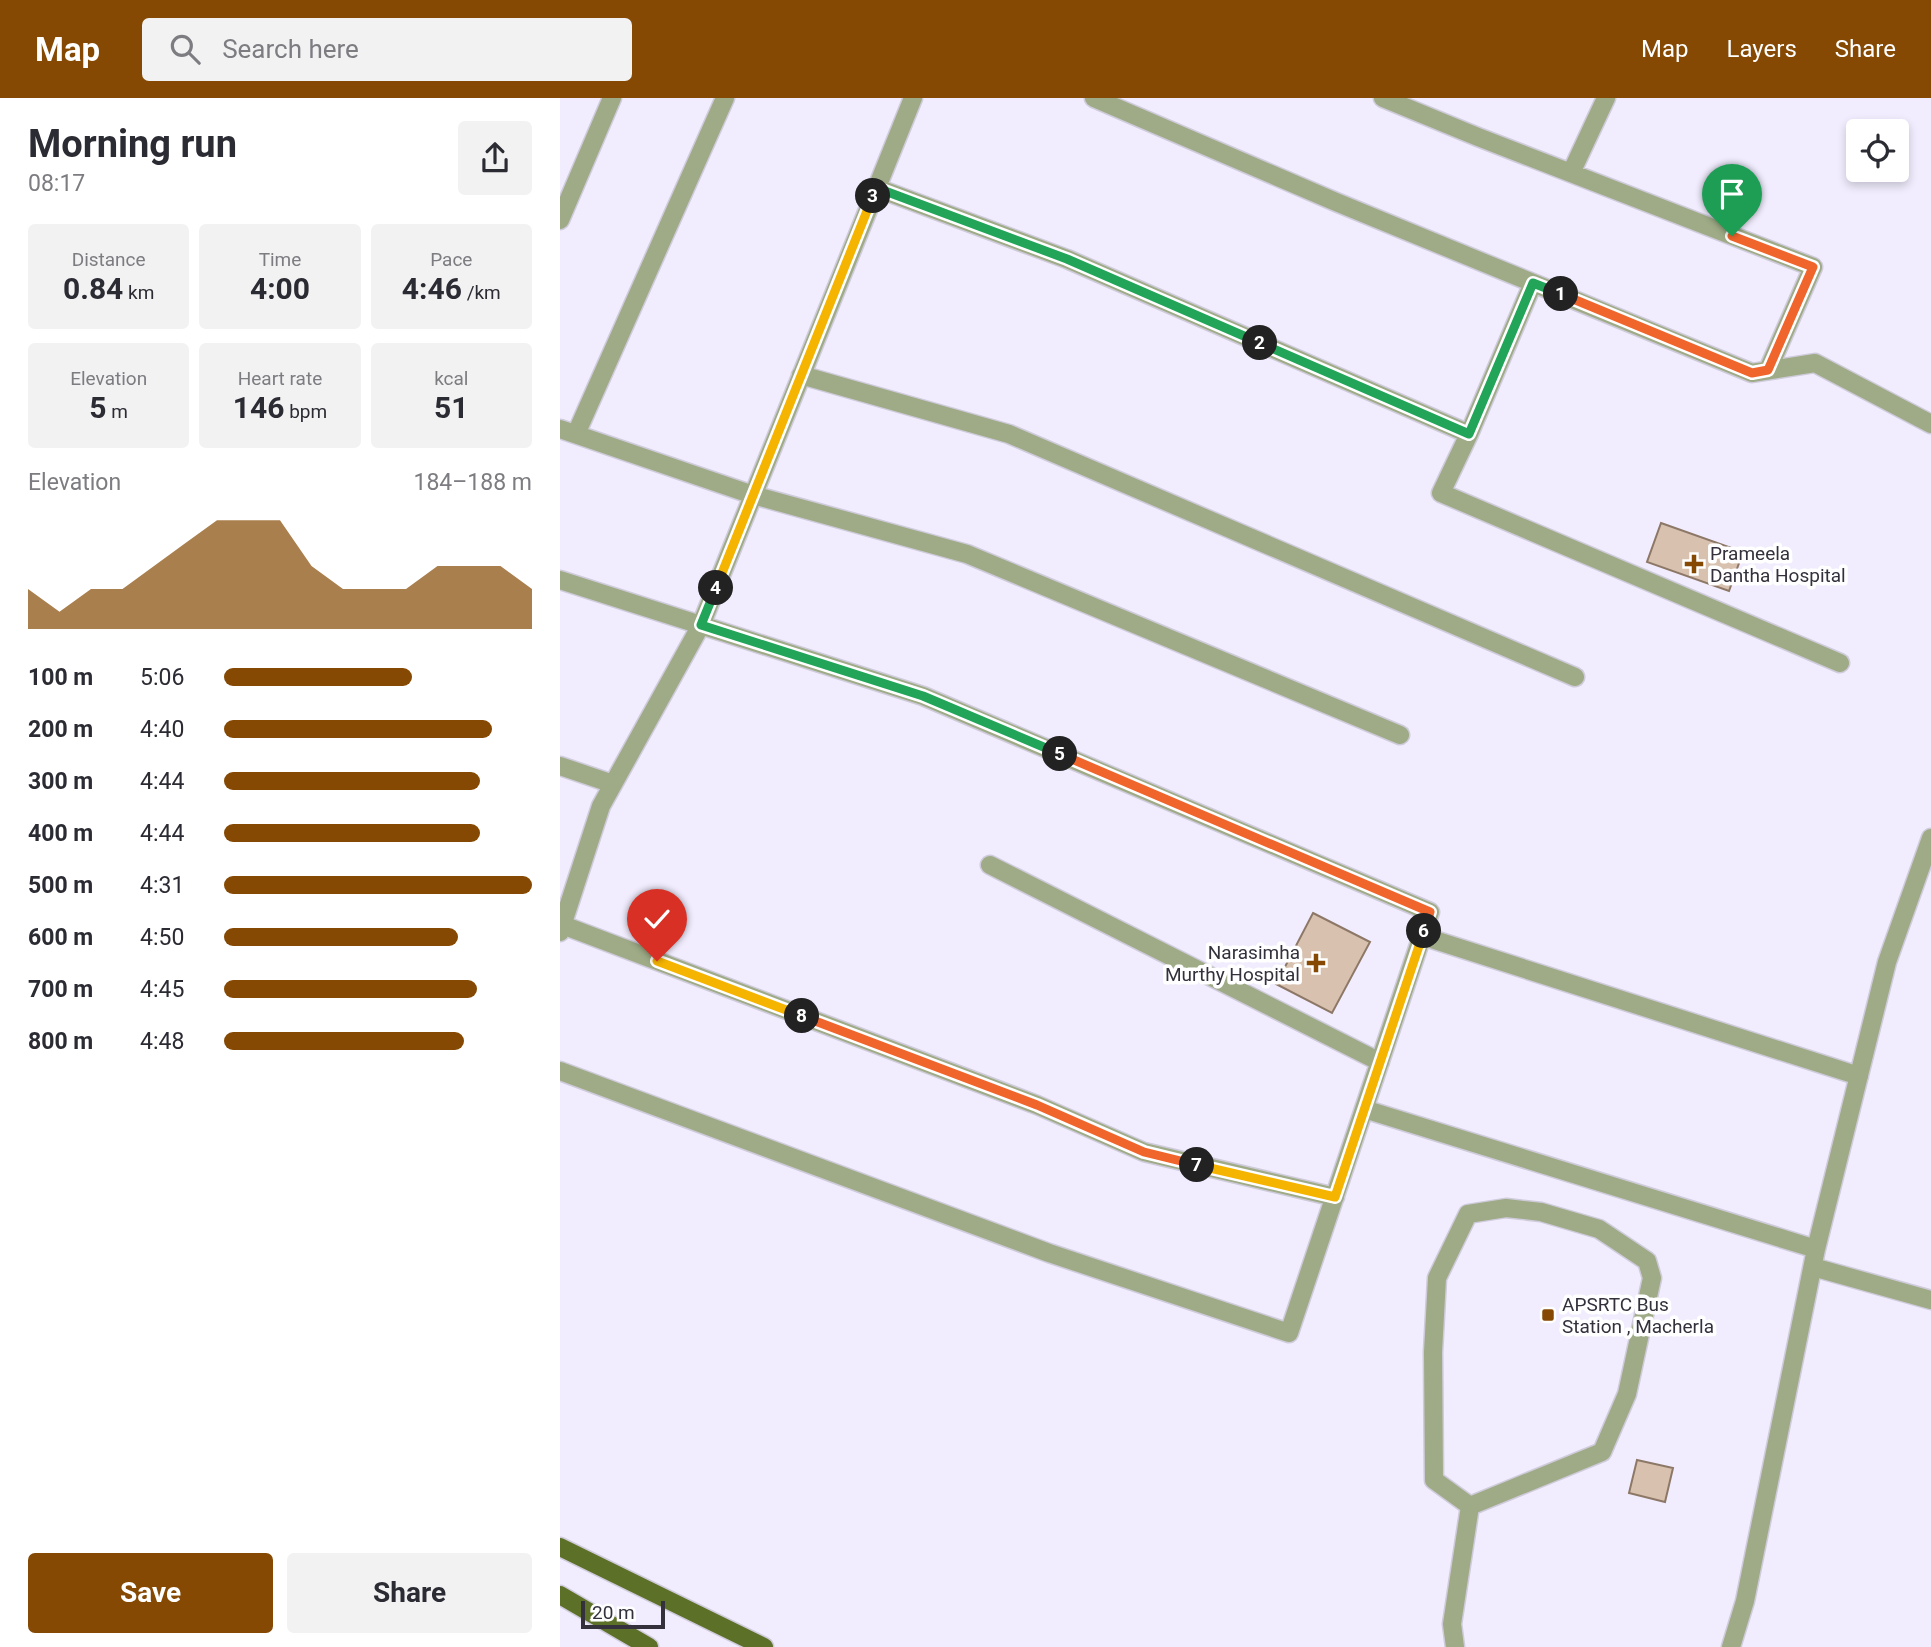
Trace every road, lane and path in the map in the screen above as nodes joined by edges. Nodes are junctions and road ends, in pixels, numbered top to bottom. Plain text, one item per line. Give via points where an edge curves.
1 (612, 98) edge
2 (725, 98) edge
3 (913, 98) edge
4 (1094, 98) edge
5 (1383, 98) edge
6 (1606, 98) edge
7 (1571, 173) junction
8 (877, 188) junction
9 (560, 220) edge
10 (1533, 283) junction
11 (1768, 370) junction
12 (802, 375) junction
13 (1931, 424) edge
14 (568, 431) edge
15 (1469, 434) junction
16 (753, 495) junction
17 (560, 580) edge
18 (701, 625) junction
19 (1840, 663) dead end
20 (1575, 677) dead end
21 (1400, 735) dead end
22 (560, 766) edge
23 (613, 784) junction
24 (1931, 838) edge
25 (990, 865) dead end
26 (561, 927) edge
27 (1422, 936) junction
28 (1380, 1062) junction
29 (560, 1071) edge
30 (1859, 1076) junction
31 (1364, 1109) junction
32 (1335, 1197) junction
33 (1814, 1258) junction
34 (1931, 1300) edge
35 (1470, 1506) junction
36 (560, 1547) edge
37 (560, 1595) edge
38 (649, 1647) edge
39 (764, 1647) edge
40 (1455, 1647) edge
41 (1731, 1647) edge

1 - 9 street
2 - 14 street
3 - 8 street
4 - 10 street
5 - 7 street
6 - 7 street
7 - 11 street via 1813,267
8 - 12 street
8 - 15 street via 1067,259
10 - 11 street via 1752,373
10 - 15 street
11 - 13 street via 1815,363
12 - 16 street
12 - 20 street via 1009,434
14 - 16 street
15 - 19 street via 1441,493
16 - 18 street
16 - 21 street via 967,554
17 - 18 street
18 - 23 street
18 - 27 street via 923,696 1430,912
22 - 23 street
23 - 26 street via 601,806
24 - 30 street via 1887,962
25 - 28 street
26 - 32 street via 1037,1105 1144,1152
27 - 28 street
27 - 30 street
28 - 31 street
29 - 32 street via 1049,1253 1289,1333
30 - 33 street
31 - 32 street
31 - 33 street
33 - 34 street
33 - 41 street via 1745,1601
35 - 35 street via 1602,1452 1627,1394 1652,1278 1647,1261 1599,1229 1541,1212 1506,1208 1468,1214 1437,1278 1434,1480
35 - 40 street via 1452,1624
36 - 39 main road
37 - 38 main road

